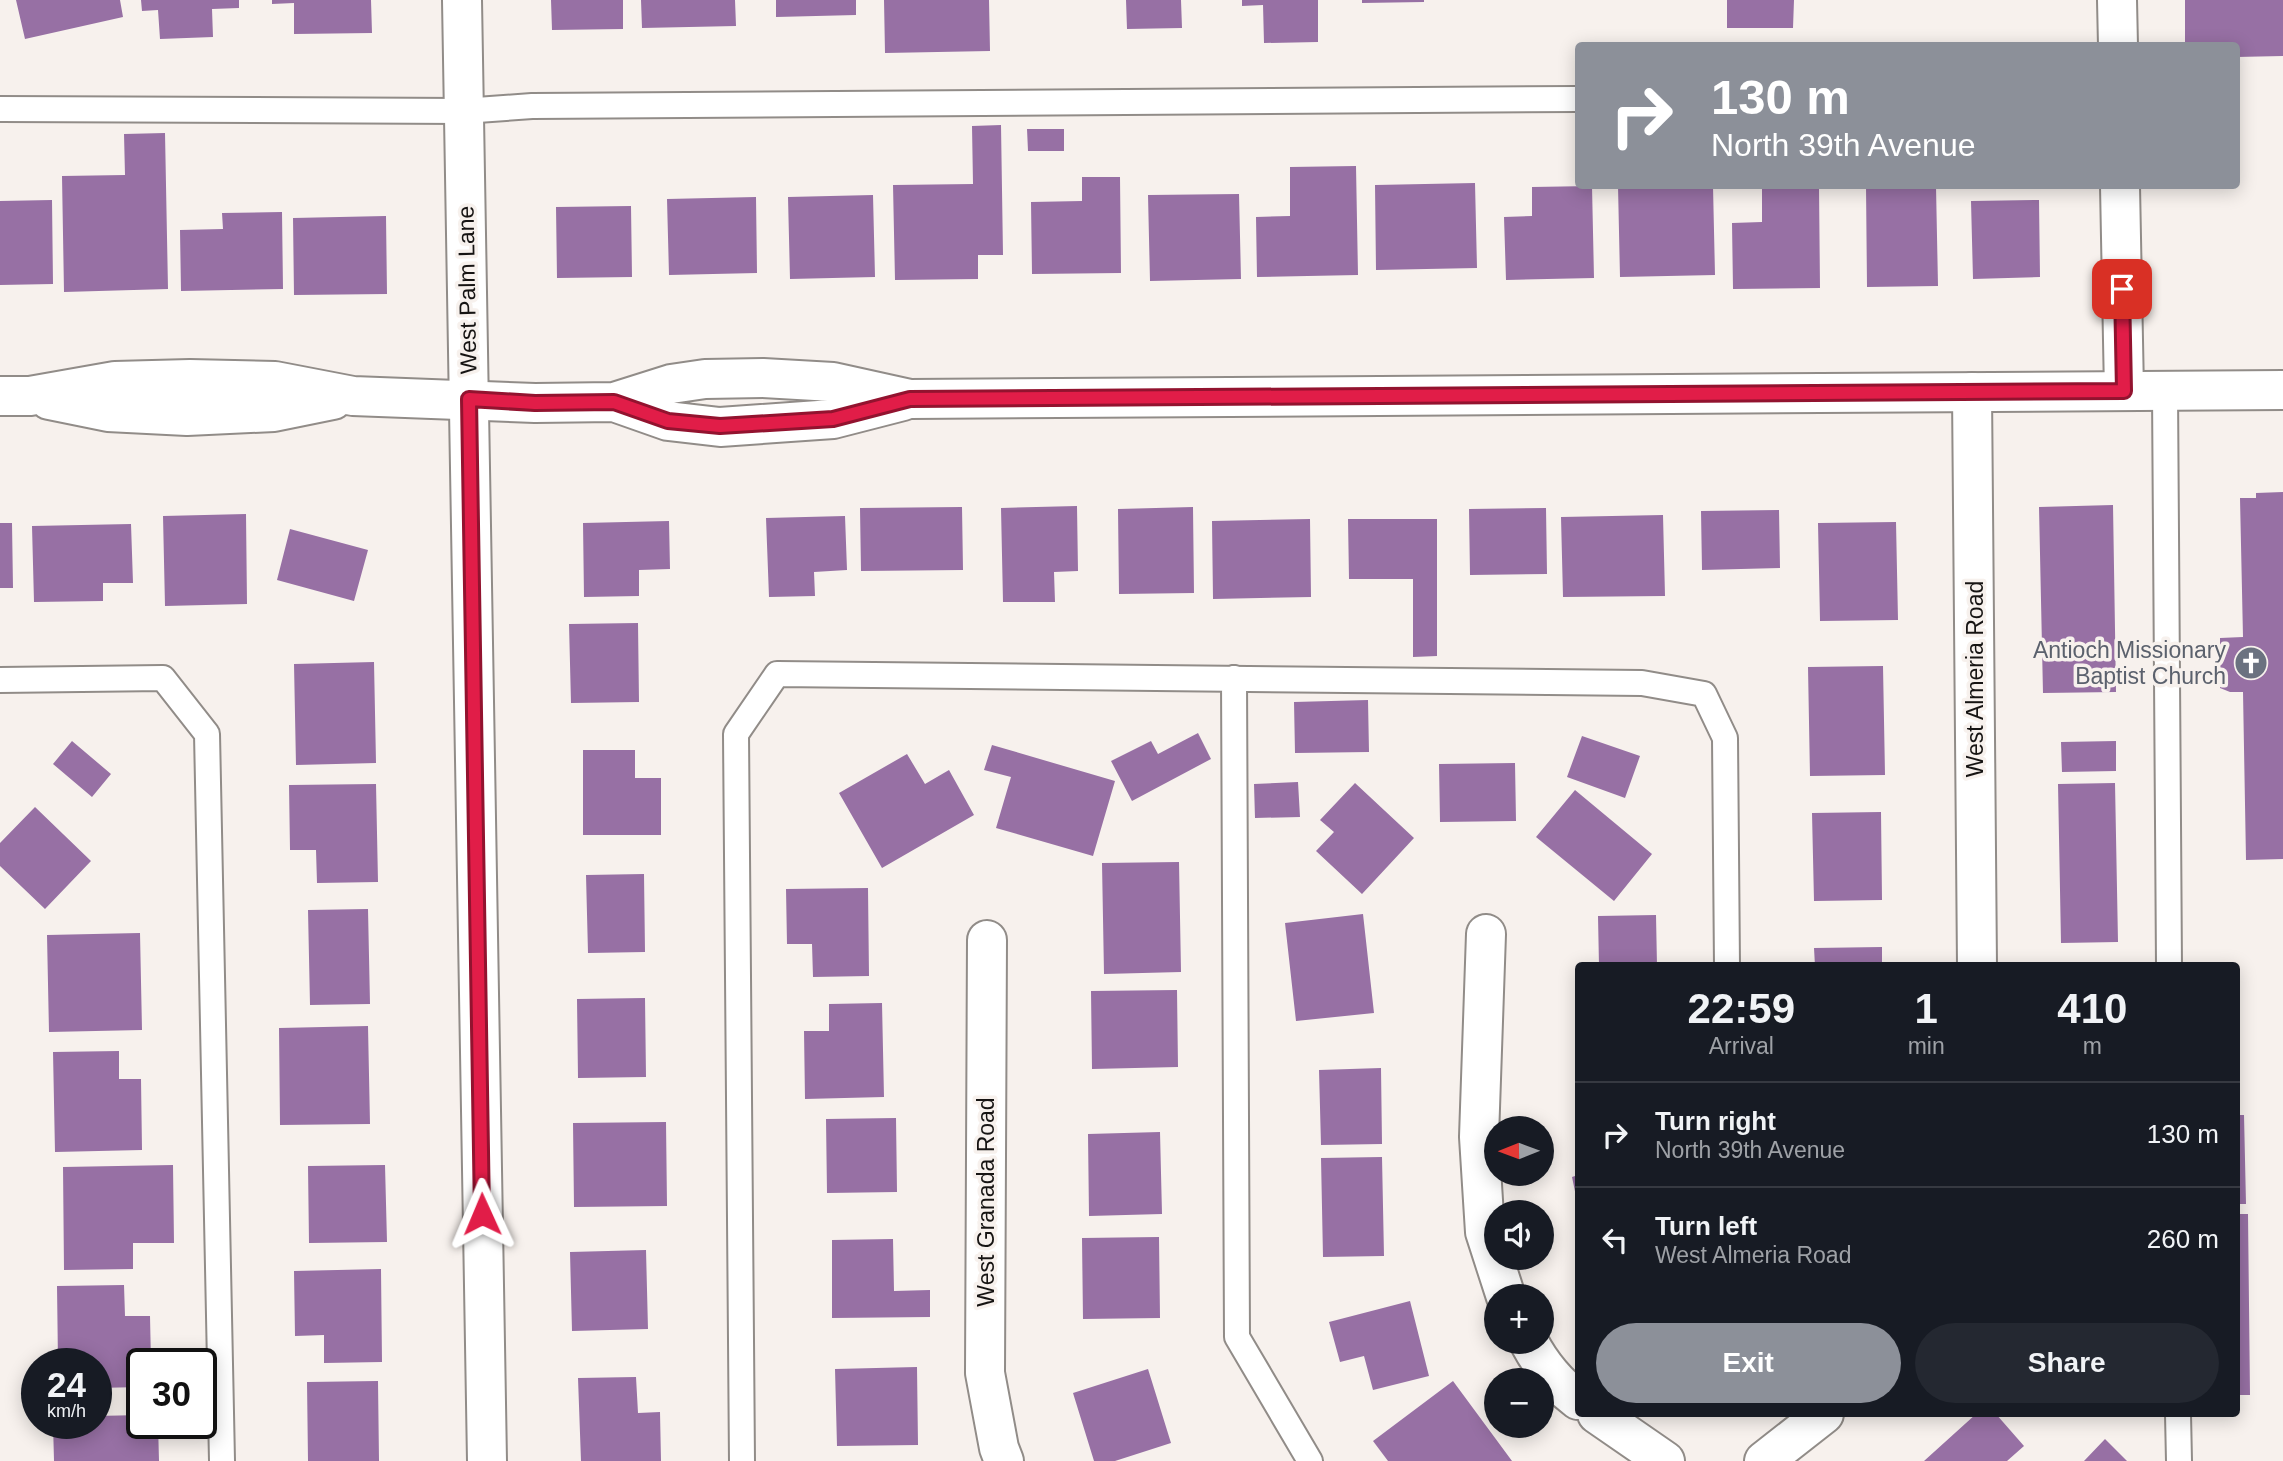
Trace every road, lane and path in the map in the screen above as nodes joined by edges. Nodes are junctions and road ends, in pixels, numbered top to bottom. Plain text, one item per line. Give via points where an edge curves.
1 (462, 0) edge
2 (2117, 0) edge
3 (2118, 42) edge
4 (1575, 99) edge
5 (0, 109) edge
6 (463, 111) junction
7 (2120, 189) edge
8 (2283, 390) edge
9 (2124, 391) junction
10 (2165, 391) junction
11 (1972, 392) junction
12 (15, 396) edge
13 (469, 399) junction
14 (1234, 678) junction
15 (0, 680) edge
16 (1486, 934) dead end
17 (987, 940) dead end
18 (1727, 962) edge
19 (1977, 962) edge
20 (2169, 962) edge
21 (1502, 1284) edge
22 (1535, 1354) edge
23 (1575, 1398) edge
24 (1601, 1417) edge
25 (1820, 1417) edge
26 (2178, 1417) edge
27 (222, 1461) edge
28 (487, 1461) edge
29 (742, 1461) edge
30 (1004, 1461) edge
31 (1310, 1461) edge
32 (1665, 1461) edge
33 (1764, 1461) edge
34 (2179, 1461) edge

1 - 6 street, West Palm Lane
2 - 3 street
4 - 6 lane via 532,106
5 - 6 lane
6 - 13 street, West Palm Lane
7 - 9 street
8 - 10 street
9 - 10 street
9 - 11 street
10 - 20 lane
11 - 13 street via 910,399 833,419 720,426 668,421 614,402
11 - 19 street, West Almeria Road
12 - 13 street via 115,380 190,379 275,381 353,396
13 - 28 street, West Palm Lane
14 - 18 lane via 1642,683 1704,694 1725,738
14 - 29 lane via 777,674 736,734
14 - 31 lane via 1237,1337
15 - 27 lane via 163,678 207,734
16 - 21 street via 1479,1137 1485,1232
17 - 30 street, West Granada Road via 985,1373
22 - 23 street
24 - 32 street
25 - 33 street
26 - 34 lane

